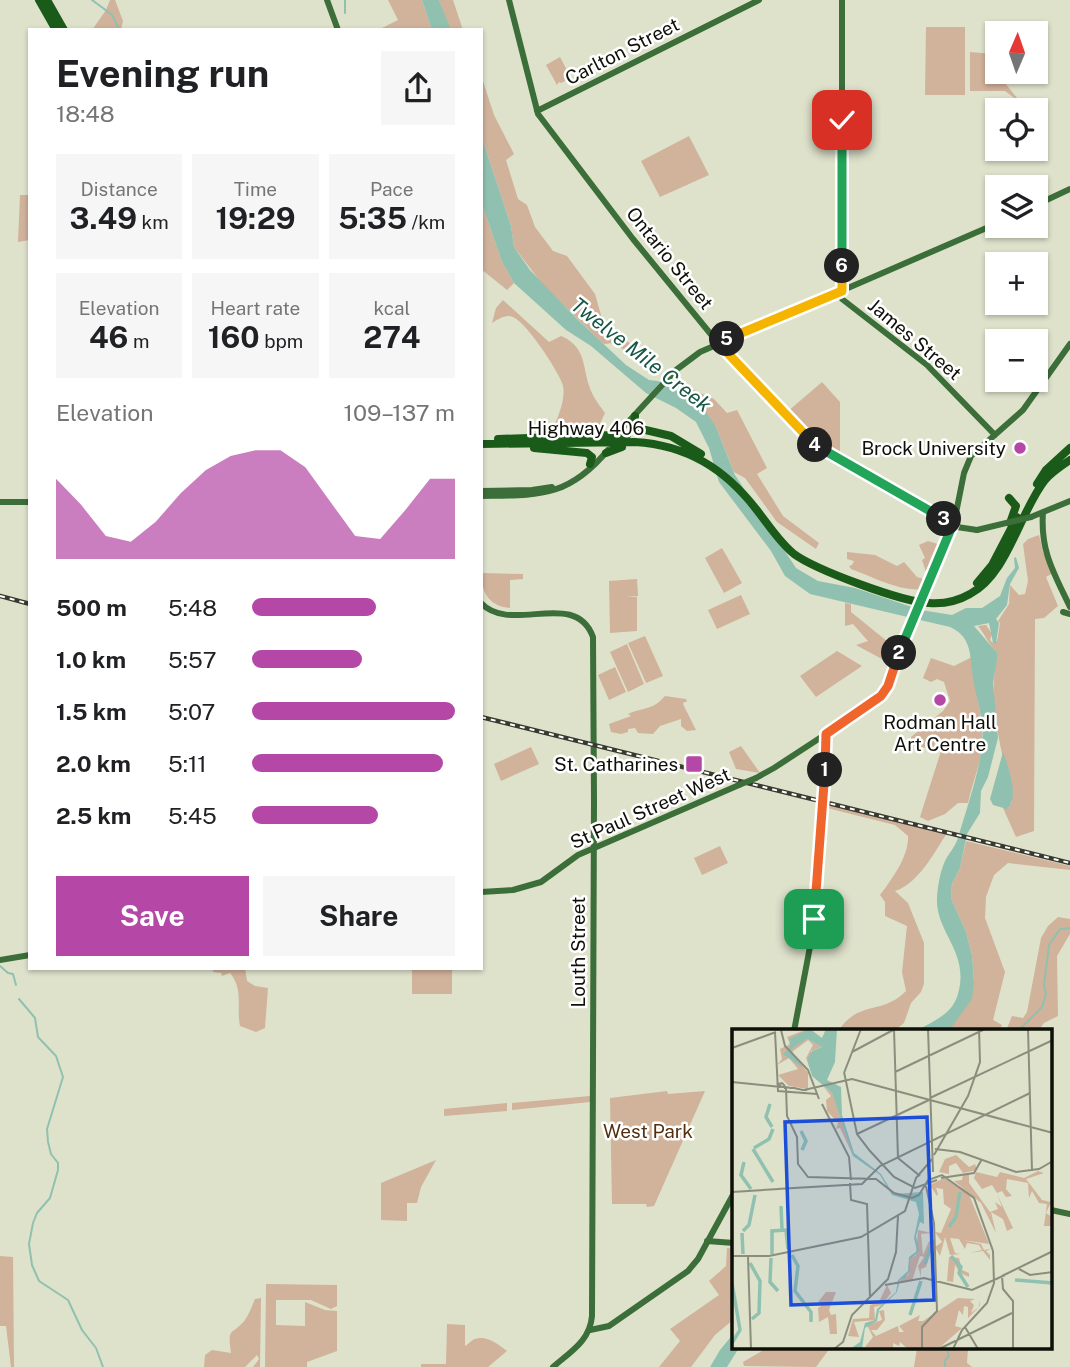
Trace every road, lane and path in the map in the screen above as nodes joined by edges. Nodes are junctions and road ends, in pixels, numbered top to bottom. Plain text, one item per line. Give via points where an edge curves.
1 (39, 0) edge
2 (47, 0) edge
3 (327, 0) edge
4 (509, 0) edge
5 (759, 0) edge
6 (842, 0) edge
7 (55, 28) edge
8 (63, 28) edge
9 (337, 28) edge
10 (651, 45) dead end
11 (662, 48) junction
12 (549, 106) junction
13 (537, 111) junction
14 (543, 121) junction
15 (1070, 189) edge
16 (1048, 199) edge
17 (985, 229) edge
18 (842, 295) junction
19 (718, 343) junction
20 (1070, 344) edge
21 (633, 418) junction
22 (655, 432) junction
23 (995, 435) junction
24 (494, 439) junction
25 (614, 441) junction
26 (483, 443) edge
27 (483, 443) edge
28 (483, 443) edge
29 (1070, 448) edge
30 (577, 451) junction
31 (1070, 454) edge
32 (702, 459) junction
33 (1070, 462) edge
34 (590, 464) junction
35 (1034, 489) junction
36 (483, 493) edge
37 (483, 493) edge
38 (1009, 498) dead end
39 (0, 500) edge
40 (28, 500) edge
41 (1070, 501) edge
42 (1042, 512) junction
43 (1031, 515) junction
44 (954, 525) junction
45 (1042, 525) junction
46 (983, 577) junction
47 (483, 599) edge
48 (483, 605) edge
49 (1070, 607) edge
50 (542, 613) junction
51 (826, 734) junction
52 (594, 832) junction
53 (606, 844) junction
54 (594, 848) junction
55 (586, 851) junction
56 (593, 859) junction
57 (483, 892) edge
58 (28, 955) edge
59 (0, 960) edge
60 (584, 1028) dead end
61 (794, 1029) edge
62 (593, 1038) junction
63 (732, 1196) edge
64 (1052, 1210) edge
65 (1070, 1214) edge
66 (714, 1227) junction
67 (707, 1241) junction
68 (725, 1243) junction
69 (732, 1243) edge
70 (592, 1316) junction
71 (609, 1326) junction
72 (590, 1330) junction
73 (552, 1367) edge

1 - 7 highway
2 - 8 highway
3 - 9 main road
4 - 13 main road, Ontario Street
5 - 11 main road, Carlton Street
6 - 18 main road
10 - 11 main road
11 - 12 main road, Carlton Street
12 - 13 main road, Carlton Street
12 - 14 main road
13 - 14 main road, Ontario Street
14 - 19 main road, Ontario Street
15 - 16 main road
17 - 18 main road
18 - 19 main road
18 - 23 main road, James Street via 927,365
19 - 21 main road via 684,359
19 - 44 main road, Ontario Street via 808,439
20 - 23 main road, St Paul Street West via 1023,410
21 - 22 highway via 636,427
21 - 25 main road
22 - 25 highway
22 - 32 highway via 677,439
23 - 44 main road, St Paul Street West via 970,458
24 - 25 highway
24 - 27 highway, Highway 406
24 - 32 highway, Highway 406 via 642,439 668,442
25 - 30 highway
25 - 32 highway
25 - 34 main road
25 - 36 main road via 581,477 551,491
26 - 32 highway, Highway 406 via 643,443
28 - 30 highway
29 - 35 highway via 1046,470
30 - 34 highway via 591,455
31 - 35 highway, Highway 406
32 - 43 highway via 738,488 791,551 813,565 922,603 970,594 988,580
32 - 46 highway, Highway 406 via 729,472 783,536 819,563 906,596 932,600 959,594
33 - 43 highway via 1053,478
34 - 37 main road via 554,486
35 - 46 highway, Highway 406
38 - 46 highway via 1016,509
39 - 40 main road
41 - 42 main road
42 - 43 main road
42 - 45 main road
43 - 44 main road, Ontario Street, bridge via 965,530
43 - 45 main road via 1041,518
44 - 51 main road, St Paul Street West, bridge via 881,696
45 - 49 main road via 1045,551
47 - 50 main road, Louth Street via 497,610
48 - 50 main road, Louth Street via 503,614
50 - 52 main road, Louth Street via 574,615 586,623 593,636
51 - 53 main road, St Paul Street West, bridge via 756,778
51 - 61 main road, bridge via 813,931
52 - 53 main road via 596,841
52 - 54 main road, Louth Street
53 - 54 main road, St Paul Street West
54 - 55 main road, St Paul Street West
54 - 56 main road, Louth Street
55 - 56 main road
55 - 57 main road, St Paul Street West via 541,882
56 - 62 main road, Louth Street
58 - 59 main road
60 - 62 main road via 591,1029
62 - 70 main road, Louth Street
63 - 66 main road
64 - 65 main road
66 - 67 main road
66 - 68 main road via 714,1240
67 - 68 main road
67 - 71 main road via 684,1275
68 - 69 main road
70 - 71 main road via 597,1326
70 - 72 main road, Louth Street
71 - 72 main road
72 - 73 main road

